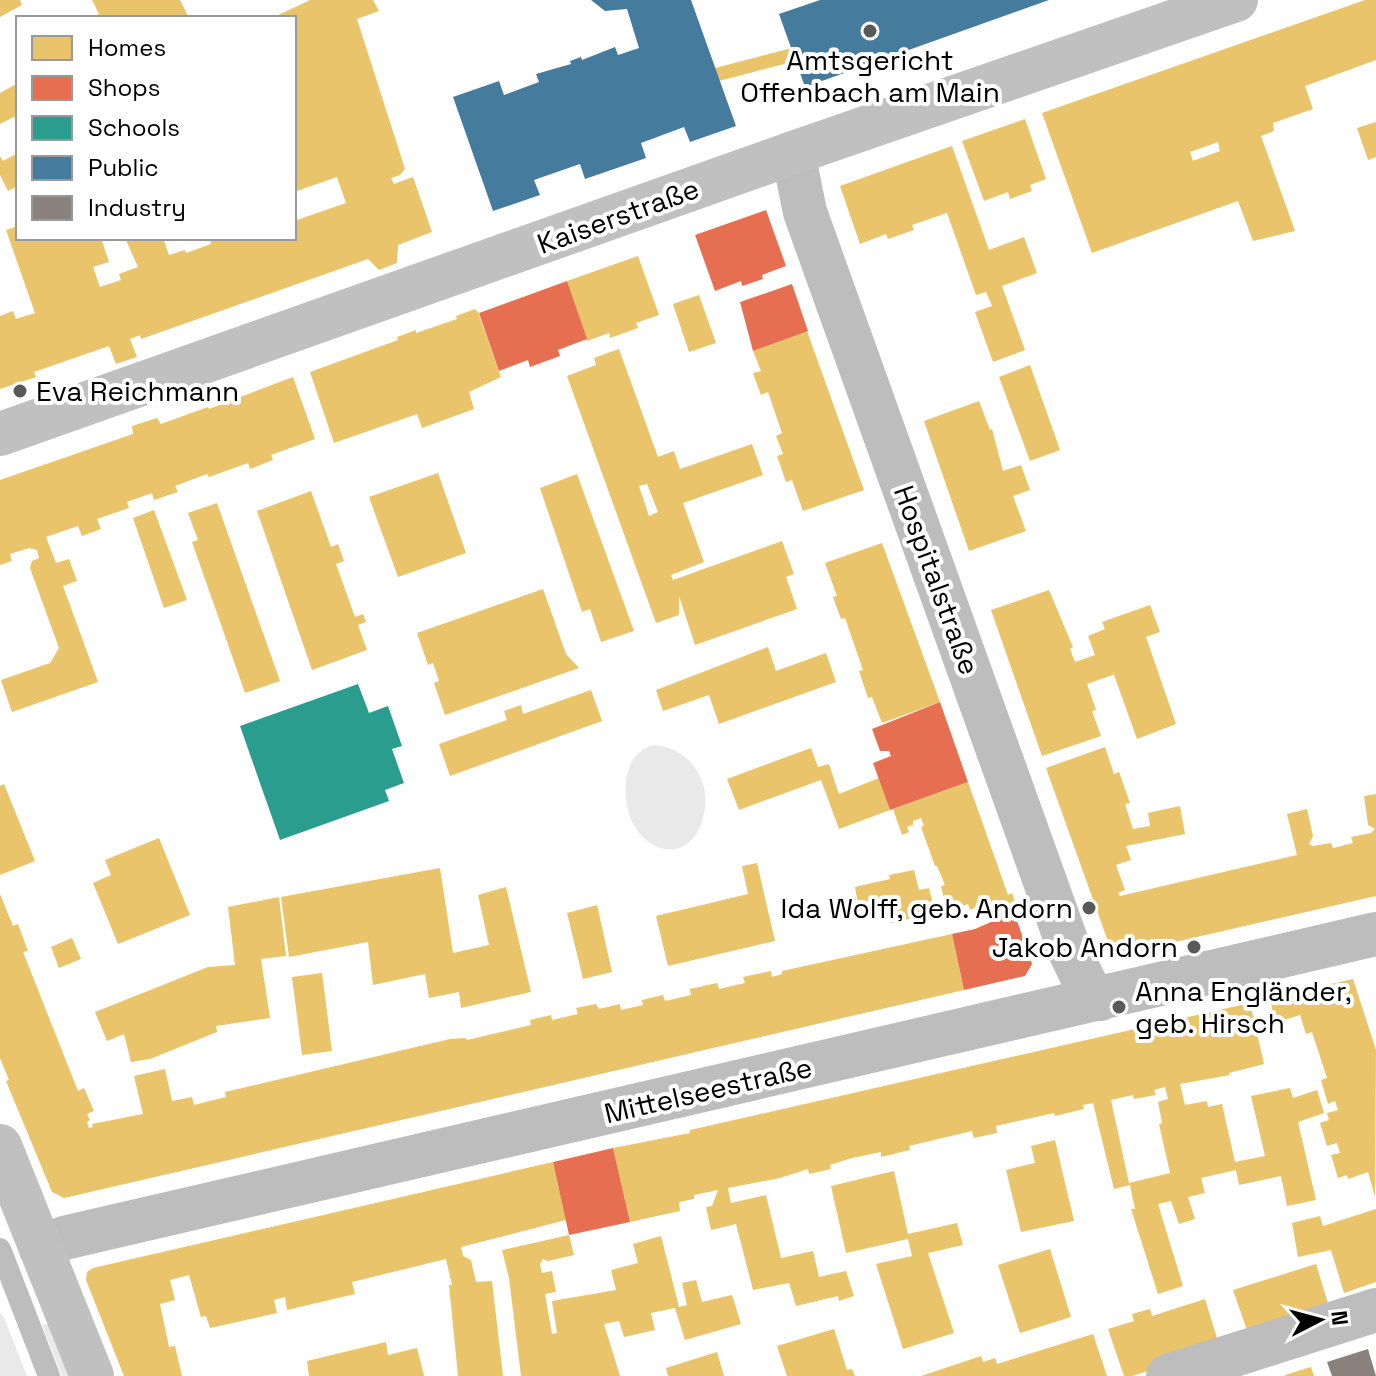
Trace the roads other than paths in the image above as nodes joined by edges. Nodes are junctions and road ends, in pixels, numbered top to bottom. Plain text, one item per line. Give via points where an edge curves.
1 (1236, 0) edge
2 (793, 153) junction
3 (0, 434) edge
4 (1376, 934) edge
5 (1100, 999) junction
6 (0, 1146) edge
7 (21, 1249) edge
8 (10, 1297) edge
9 (1376, 1310) edge
10 (67, 1312) junction
11 (49, 1376) edge
12 (92, 1376) edge
13 (1168, 1376) edge

1 - 2 main road, Kaiserstraße
2 - 3 main road, Kaiserstraße
2 - 5 street, Hospitalstraße via 805,212 1066,940 1088,989
4 - 5 street, Mittelseestraße
5 - 7 street, Mittelseestraße
6 - 7 main road
7 - 8 lane
7 - 10 main road
8 - 10 lane
8 - 11 lane
9 - 13 street
10 - 12 main road

